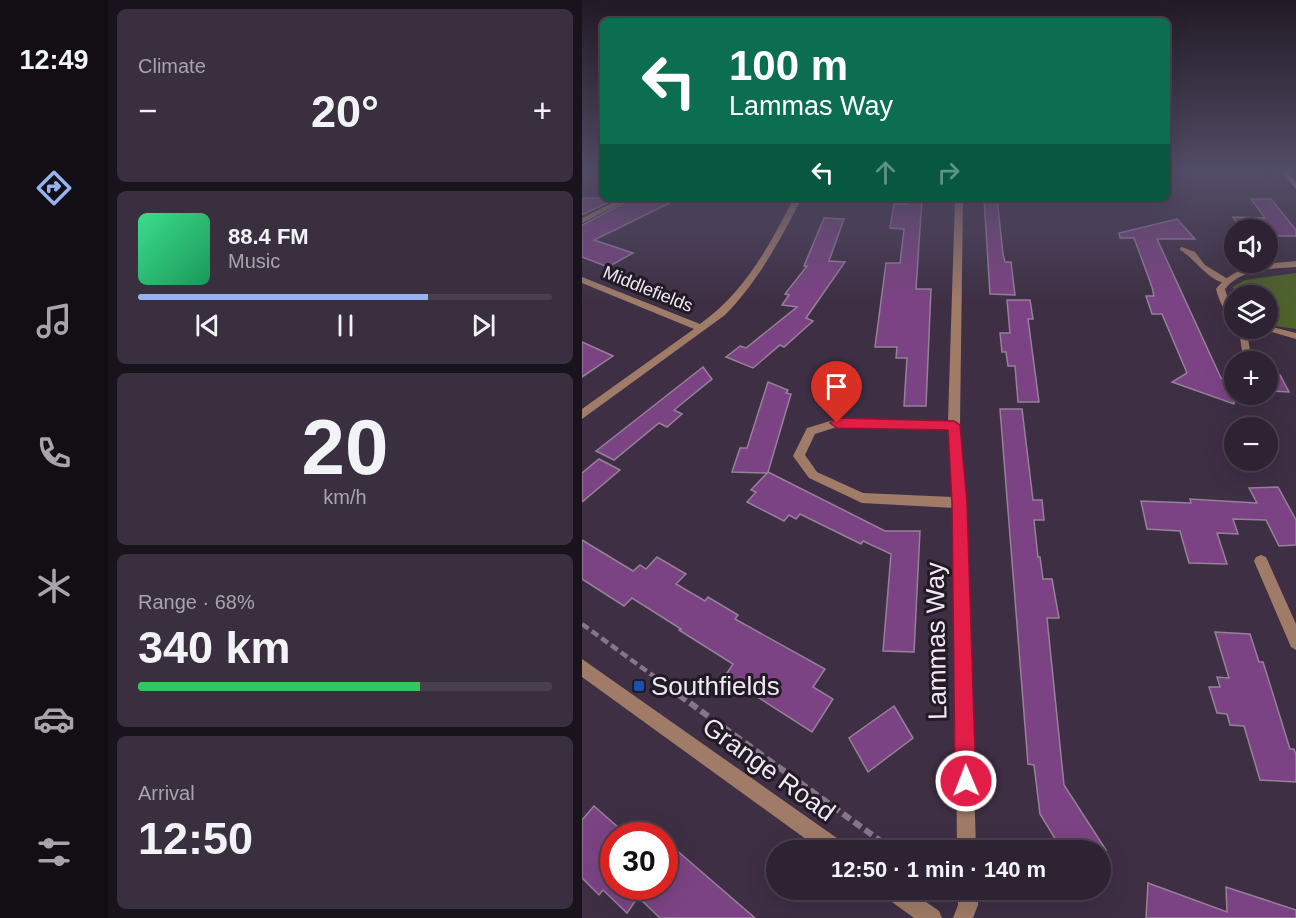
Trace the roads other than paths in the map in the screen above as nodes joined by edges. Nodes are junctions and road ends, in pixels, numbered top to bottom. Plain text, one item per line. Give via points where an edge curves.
1 (789, 216) edge
2 (959, 216) edge
3 (1182, 249) dead end
4 (1296, 264) edge
5 (582, 280) edge
6 (1225, 281) junction
7 (1224, 300) edge
8 (701, 328) junction
9 (1278, 332) edge
10 (1296, 336) edge
11 (582, 415) edge
12 (954, 425) junction
13 (960, 503) junction
14 (1261, 561) dead end
15 (1296, 642) edge
16 (582, 667) edge
17 (823, 840) edge
18 (967, 840) edge
19 (906, 900) edge
20 (968, 900) edge
21 (932, 918) edge
22 (963, 918) edge

1 - 8 street via 756,277 722,313
2 - 12 street, Lammas Way
3 - 6 lane
4 - 6 street via 1248,271
5 - 8 street, Middlefields
6 - 7 street via 1220,289
8 - 11 street
9 - 10 street
12 - 13 street, Lammas Way
12 - 13 street via 837,423 810,431 799,456 813,475 862,498
13 - 18 street, Lammas Way
14 - 15 street
16 - 17 street, Grange Road
19 - 21 street
20 - 22 street

